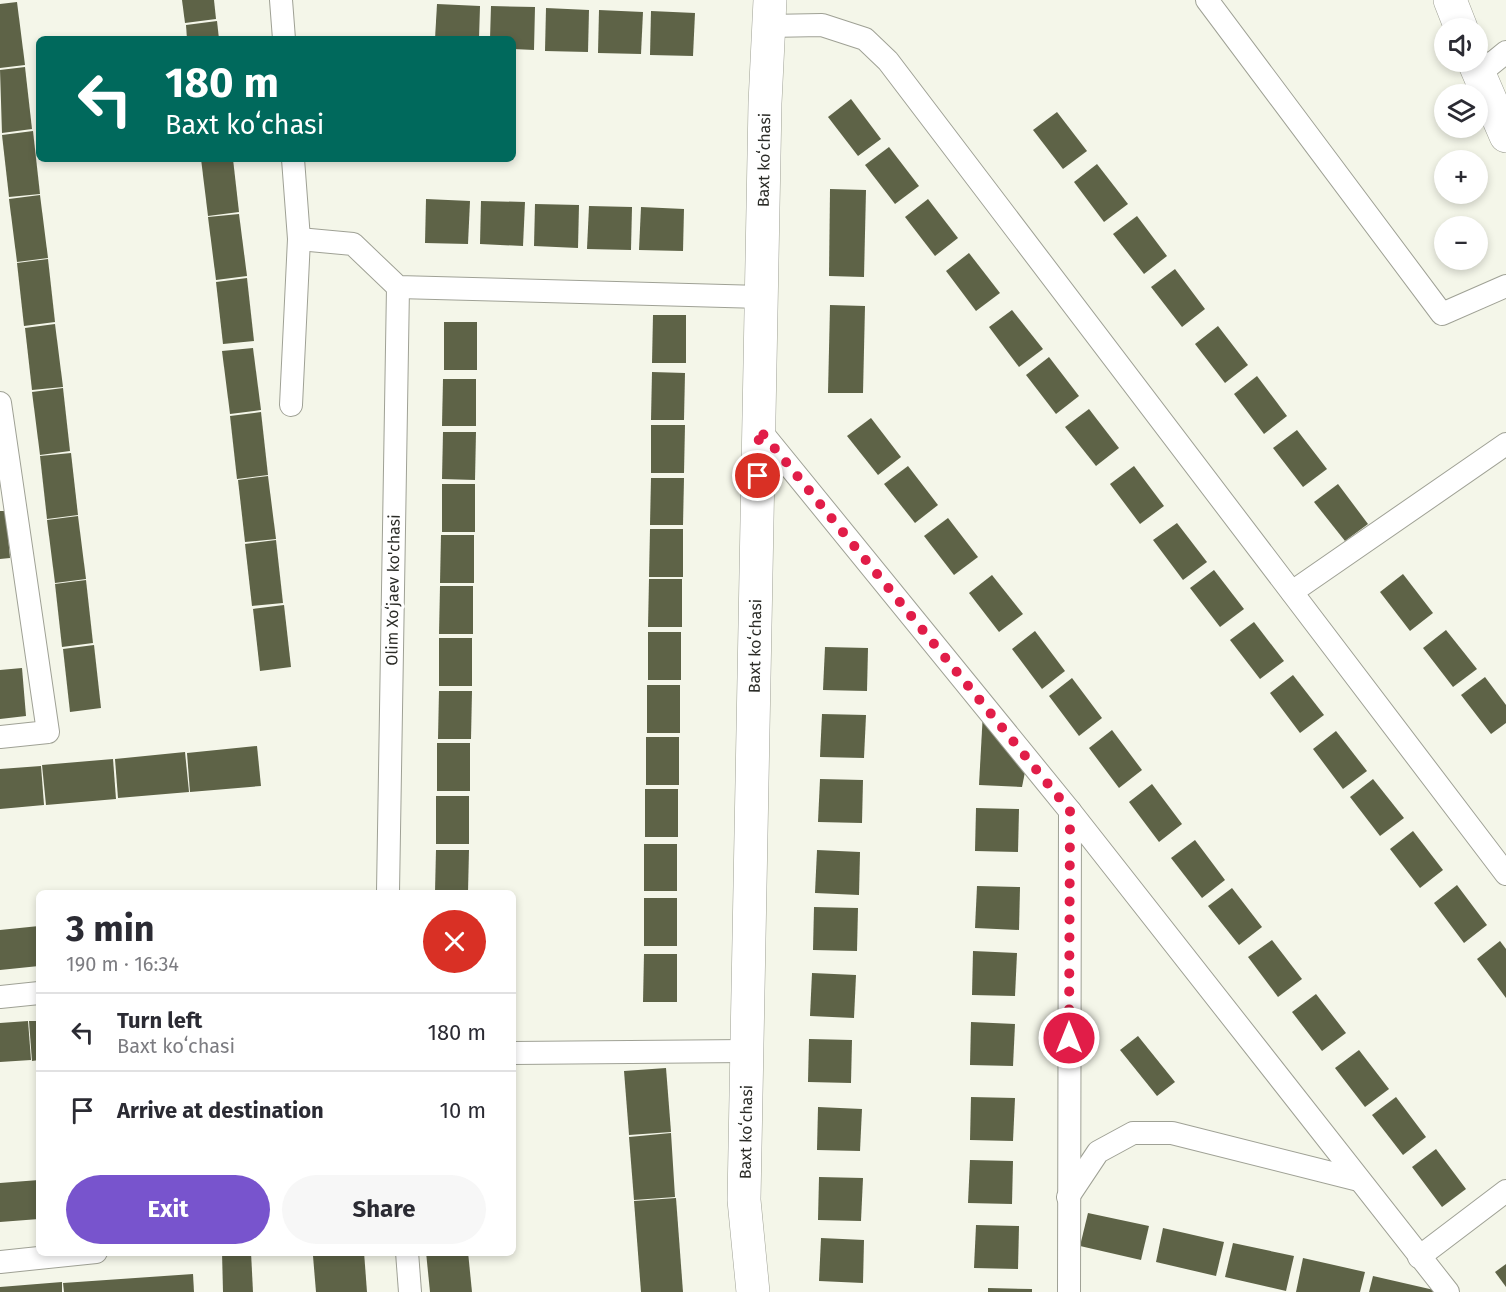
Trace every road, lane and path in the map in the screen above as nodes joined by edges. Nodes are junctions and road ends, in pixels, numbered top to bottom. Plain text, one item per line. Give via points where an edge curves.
1 (281, 0) edge
2 (1207, 0) edge
3 (1450, 0) edge
4 (769, 13) edge
5 (1457, 18) edge
6 (284, 36) edge
7 (1506, 52) edge
8 (1488, 62) edge
9 (1478, 72) edge
10 (1506, 136) edge
11 (293, 162) edge
12 (299, 239) junction
13 (398, 286) junction
14 (1506, 286) edge
15 (761, 297) junction
16 (0, 403) edge
17 (291, 405) dead end
18 (759, 429) junction
19 (1506, 444) edge
20 (5, 478) edge
21 (1292, 592) junction
22 (0, 737) edge
23 (1070, 811) junction
24 (1506, 874) edge
25 (388, 890) edge
26 (36, 993) edge
27 (0, 997) edge
28 (747, 1051) junction
29 (516, 1053) edge
30 (1359, 1180) junction
31 (1506, 1191) edge
32 (1068, 1197) junction
33 (58, 1256) edge
34 (407, 1256) edge
35 (1419, 1257) junction
36 (0, 1262) edge
37 (410, 1292) edge
38 (753, 1292) edge
39 (1069, 1292) edge
40 (1448, 1292) edge

1 - 6 street
2 - 14 street via 1442,314
3 - 5 main road
4 - 15 main road, Baxt koʻchasi
4 - 21 street via 865,39 888,61
7 - 8 street
9 - 10 main road
11 - 12 street
12 - 13 street via 353,244
12 - 17 street
13 - 15 street
13 - 25 street, Olim Xoʻjaev ko'chasi
15 - 18 main road, Baxt koʻchasi
16 - 20 street
18 - 23 street
18 - 28 main road, Baxt koʻchasi
19 - 21 street
20 - 22 street via 48,732
21 - 24 street
23 - 30 street
23 - 32 street
26 - 27 street
28 - 29 street
28 - 38 main road, Baxt koʻchasi via 744,1200
30 - 32 street via 1172,1132 1133,1133 1098,1152
30 - 35 street
31 - 35 street
32 - 39 street
33 - 36 street
34 - 37 street
35 - 40 street

